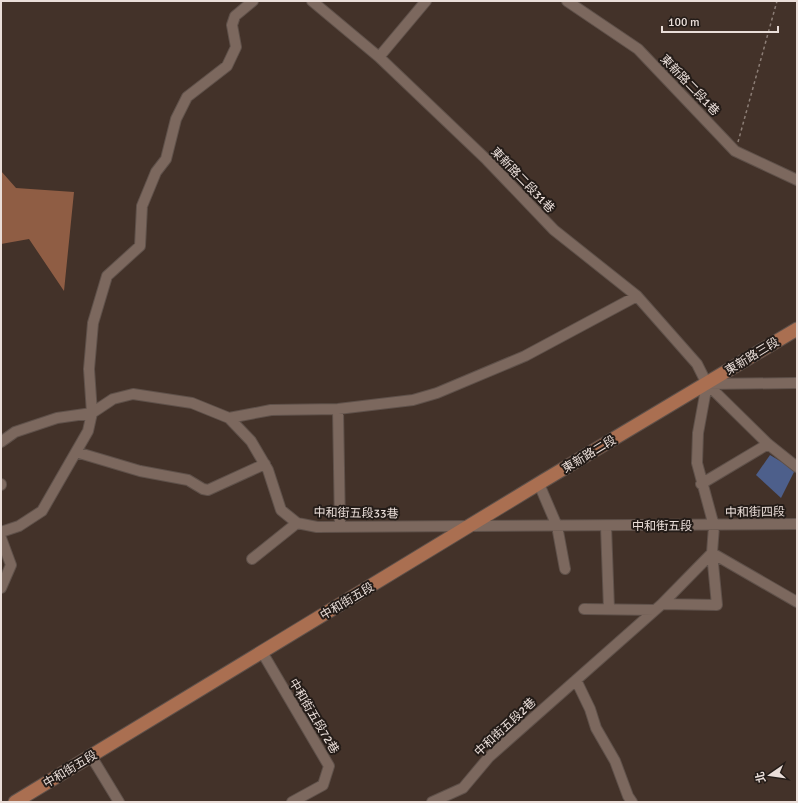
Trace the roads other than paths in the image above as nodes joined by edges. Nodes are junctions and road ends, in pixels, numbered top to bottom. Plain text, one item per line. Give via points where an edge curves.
1 (253, 1) edge
2 (312, 1) edge
3 (426, 1) edge
4 (567, 1) edge
5 (379, 57) junction
6 (797, 180) edge
7 (637, 296) junction
8 (796, 331) edge
9 (797, 383) edge
10 (707, 384) junction
11 (338, 409) junction
12 (92, 413) junction
13 (230, 418) junction
14 (1, 442) edge
15 (768, 444) junction
16 (76, 452) junction
17 (265, 464) junction
18 (797, 467) edge
19 (539, 484) junction
20 (701, 484) junction
21 (297, 523) junction
22 (797, 524) edge
23 (472, 526) junction
24 (556, 526) junction
25 (606, 526) junction
26 (714, 526) junction
27 (340, 527) junction
28 (1, 532) edge
29 (1, 538) edge
30 (712, 553) junction
31 (252, 559) dead end
32 (565, 569) dead end
33 (1, 588) edge
34 (797, 602) edge
35 (658, 607) junction
36 (584, 609) dead end
37 (609, 609) junction
38 (262, 652) junction
39 (576, 680) junction
40 (91, 756) junction
41 (295, 801) edge
42 (14, 802) edge
43 (119, 802) edge
44 (432, 802) edge
45 (632, 802) edge

1 - 12 street via 235,16 232,25 236,47 227,66 187,97 176,119 166,159 156,172 142,206 140,246 107,276 93,323 88,369
2 - 5 street, 東新路二段31巷
3 - 5 street
4 - 6 street, 東新路二段1巷 via 638,49 735,151
5 - 7 street, 東新路二段31巷 via 487,160 554,230
7 - 10 street, 東新路二段31巷 via 697,364
7 - 11 street via 525,356 437,393 413,400
8 - 10 main road, 東新路三段
9 - 10 street
10 - 15 street, 東新路二段31巷
10 - 19 main road, 東新路二段
10 - 20 street via 698,433 697,463
11 - 13 street via 272,410
11 - 27 street
12 - 13 street, 中和街五段33巷 via 113,400 133,394 192,404
12 - 14 street, 中和街五段33巷 via 56,418 15,432
12 - 16 street via 88,431
13 - 17 street, 中和街五段33巷 via 251,441
15 - 18 street, 東新路二段31巷
15 - 20 street
16 - 17 street via 140,471 188,480 208,490
16 - 28 street via 42,511 19,526
17 - 21 street, 中和街五段33巷 via 281,510
19 - 23 main road, 東新路二段
19 - 24 street
20 - 26 street
21 - 27 street, 中和街五段33巷 via 317,527
21 - 31 street
22 - 26 street, 中和街四段
23 - 24 street, 中和街五段
23 - 27 street, 中和街五段33巷
23 - 38 main road, 中和街五段
24 - 25 street, 中和街五段
24 - 32 street
25 - 26 street, 中和街五段
25 - 37 street
26 - 30 street
29 - 33 street via 11,565
30 - 34 street
30 - 35 street, 中和街五段2巷
30 - 35 street via 716,605
35 - 37 street
35 - 39 street, 中和街五段2巷
36 - 37 street
38 - 40 main road, 中和街五段
38 - 41 street, 中和街五段72巷 via 329,766 323,785
39 - 44 street, 中和街五段2巷 via 489,757 463,788
39 - 45 street
40 - 42 main road, 中和街五段
40 - 43 street

